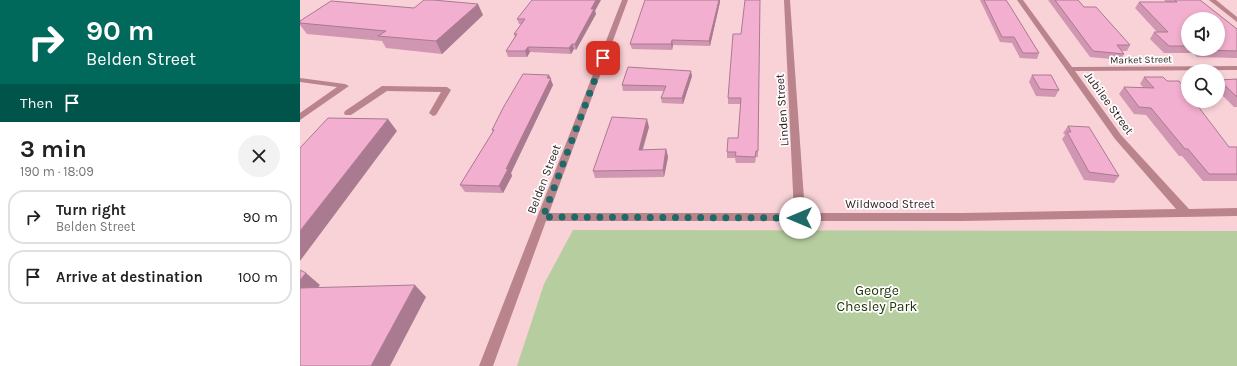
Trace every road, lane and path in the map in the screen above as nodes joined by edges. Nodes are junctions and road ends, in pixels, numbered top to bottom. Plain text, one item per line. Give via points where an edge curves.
1 (625, 0) edge
2 (787, 0) edge
3 (1020, 0) edge
4 (1212, 0) edge
5 (1237, 20) edge
6 (1237, 68) edge
7 (1069, 69) junction
8 (300, 80) edge
9 (348, 113) dead end
10 (433, 113) dead end
11 (300, 118) edge
12 (1237, 212) edge
13 (1186, 213) junction
14 (543, 217) junction
15 (800, 218) junction
16 (486, 366) edge

1 - 14 street, Belden Street
2 - 15 street, Linden Street
3 - 7 street, Jubilee Street
4 - 5 street
6 - 7 street, Market Street
7 - 13 street, Jubilee Street via 1118,137
8 - 11 street via 345,86
9 - 10 street via 385,88 447,90
12 - 13 street, Wildwood Street
13 - 15 street, Wildwood Street
14 - 15 street, Wildwood Street
14 - 16 street, Belden Street

